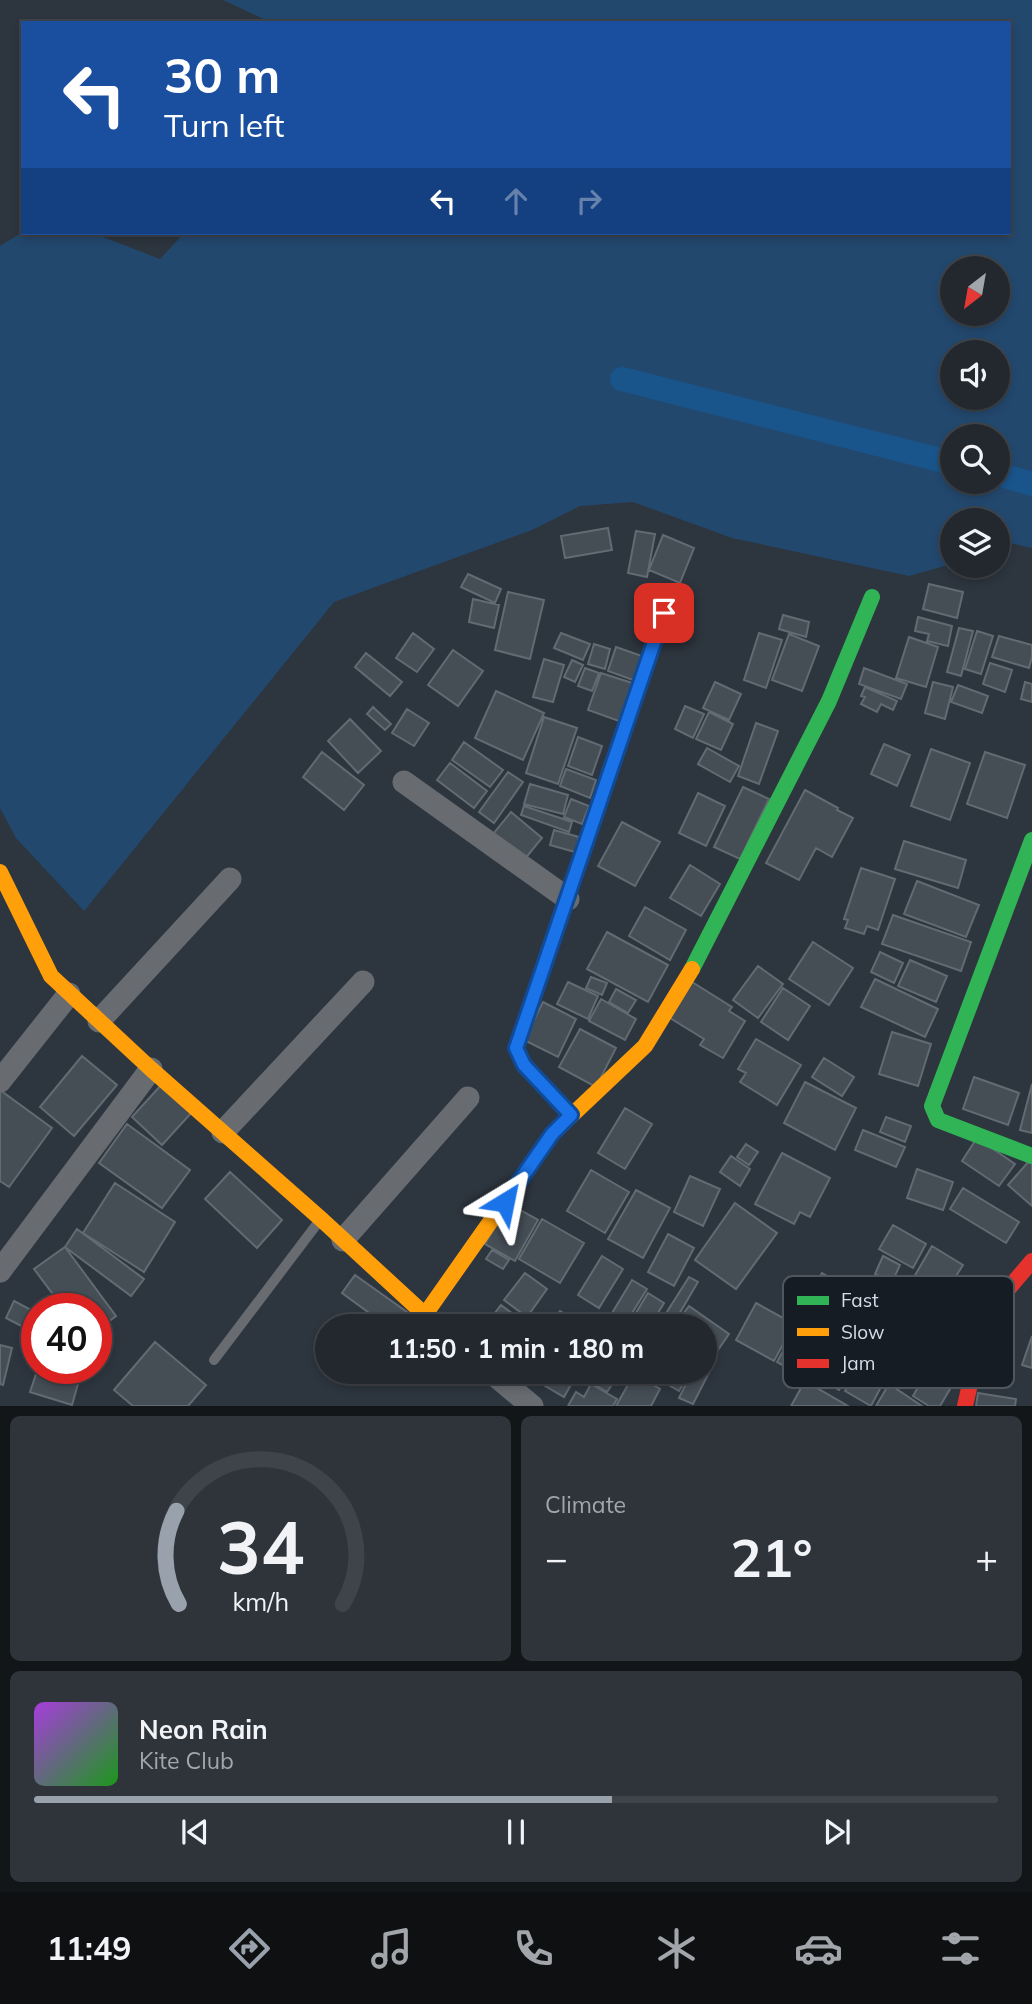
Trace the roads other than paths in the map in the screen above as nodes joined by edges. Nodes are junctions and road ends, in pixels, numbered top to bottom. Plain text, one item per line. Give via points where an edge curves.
1 (872, 597) dead end
2 (664, 613) dead end
3 (404, 782) dead end
4 (1032, 840) edge
5 (0, 872) edge
6 (230, 879) dead end
7 (568, 899) junction
8 (363, 982) dead end
9 (69, 994) junction
10 (99, 1021) junction
11 (151, 1069) junction
12 (0, 1081) edge
13 (468, 1098) dead end
14 (571, 1115) junction
15 (223, 1132) junction
16 (1032, 1156) edge
17 (321, 1219) junction
18 (343, 1240) junction
19 (1032, 1261) edge
20 (0, 1271) edge
21 (1014, 1282) edge
22 (422, 1314) edge
23 (435, 1314) edge
24 (214, 1360) dead end
25 (506, 1384) edge
26 (532, 1405) edge

1 - 14 street via 829,701 701,954 645,1046
2 - 7 street
3 - 7 street
4 - 16 street via 932,1106 938,1120
5 - 9 street via 51,976
6 - 10 street
7 - 14 street via 516,1048 524,1065
8 - 15 street
9 - 10 street
9 - 12 street
10 - 11 street
11 - 15 street
11 - 20 street
13 - 18 street
14 - 23 street via 552,1134
15 - 17 street
17 - 18 street
17 - 24 lane
18 - 22 street
19 - 21 street
25 - 26 street

